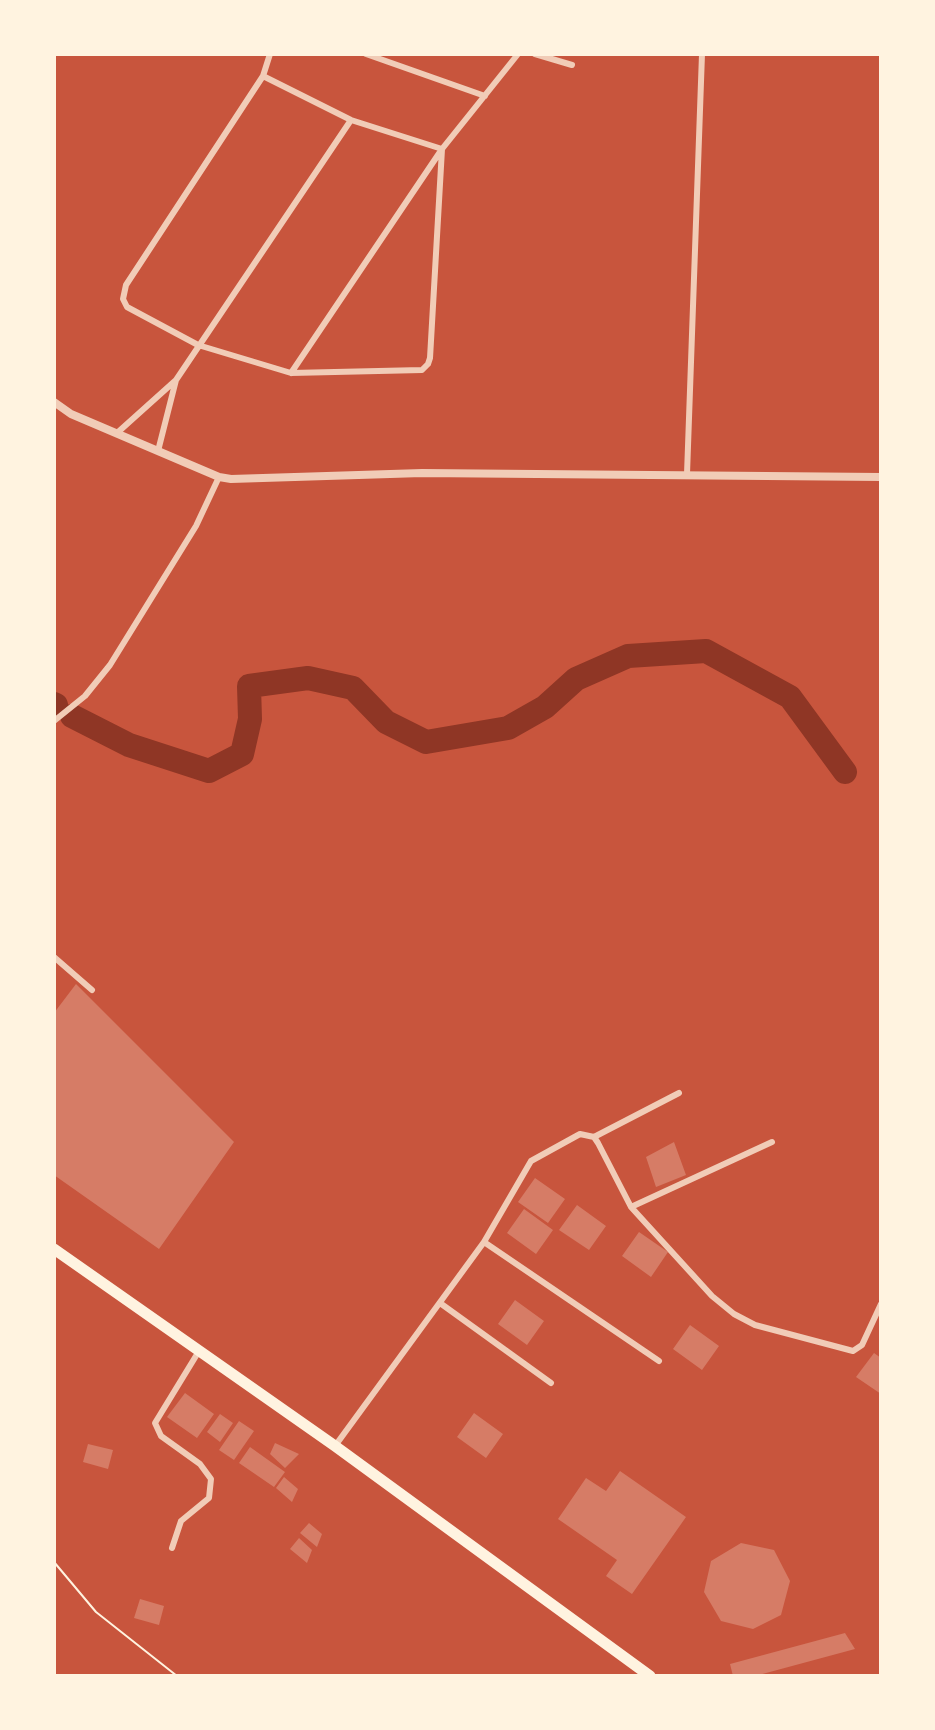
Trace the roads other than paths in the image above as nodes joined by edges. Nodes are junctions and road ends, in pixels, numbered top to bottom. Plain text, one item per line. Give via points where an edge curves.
1 (270, 54) edge
2 (366, 54) edge
3 (518, 54) edge
4 (535, 54) edge
5 (702, 54) edge
6 (572, 65) dead end
7 (263, 76) junction
8 (485, 96) junction
9 (351, 120) junction
10 (442, 149) junction
11 (198, 345) junction
12 (291, 373) junction
13 (176, 380) junction
14 (54, 402) edge
15 (117, 433) junction
16 (158, 451) junction
17 (687, 474) junction
18 (219, 477) junction
19 (881, 477) edge
20 (54, 721) edge
21 (54, 957) edge
22 (92, 990) dead end
23 (679, 1093) dead end
24 (594, 1137) junction
25 (772, 1142) dead end
26 (631, 1207) junction
27 (484, 1242) junction
28 (54, 1249) edge
29 (440, 1303) junction
30 (881, 1304) edge
31 (199, 1351) junction
32 (659, 1361) dead end
33 (551, 1383) dead end
34 (335, 1446) junction
35 (172, 1548) dead end
36 (650, 1676) edge

1 - 7 street
2 - 8 street
3 - 8 street
4 - 6 street
5 - 17 street
7 - 9 street
7 - 11 street via 124,292 127,307
8 - 10 street
9 - 10 street
9 - 11 street
10 - 12 street
10 - 12 street via 428,364 415,372
11 - 12 street
11 - 13 street
13 - 15 street
13 - 16 street
14 - 15 street
15 - 16 street
16 - 18 street
17 - 18 street
17 - 19 street
18 - 20 street via 196,526 110,665 85,696
21 - 22 street
23 - 24 street
24 - 26 street
24 - 27 street via 574,1136 531,1161
25 - 26 street
26 - 30 street via 712,1296 755,1325 853,1351 862,1345
27 - 29 street
27 - 32 street
28 - 31 highway
29 - 33 street
29 - 34 street
31 - 34 highway
31 - 35 street via 155,1423 161,1436 200,1464 211,1479 209,1498 181,1521
34 - 36 highway

